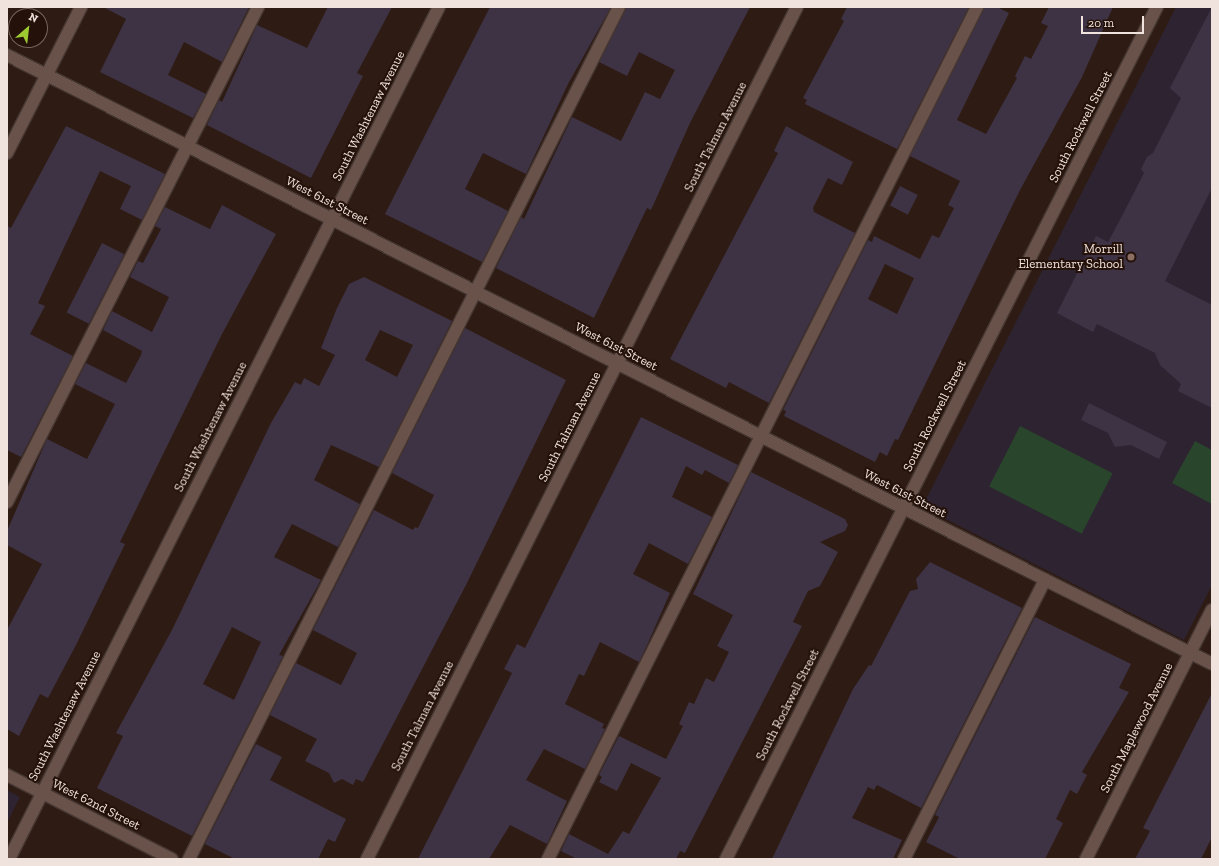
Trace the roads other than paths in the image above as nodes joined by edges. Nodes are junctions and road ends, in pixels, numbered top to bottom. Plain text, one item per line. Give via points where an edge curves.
1 (81, 7) edge
2 (258, 7) edge
3 (439, 7) edge
4 (619, 7) edge
5 (797, 7) edge
6 (977, 7) edge
7 (1158, 7) edge
8 (7, 55) edge
9 (46, 75) junction
10 (187, 146) junction
11 (7, 153) edge
12 (332, 220) junction
13 (476, 292) junction
14 (617, 364) junction
15 (761, 436) junction
16 (7, 502) edge
17 (904, 508) junction
18 (1045, 580) junction
19 (1212, 610) edge
20 (1190, 653) junction
21 (1212, 664) edge
22 (7, 775) edge
23 (42, 793) junction
24 (8, 859) edge
25 (172, 859) edge
26 (189, 859) edge
27 (367, 859) edge
28 (548, 859) edge
29 (726, 859) edge
30 (904, 859) edge
31 (1086, 859) edge

1 - 9 street
2 - 10 street
3 - 12 street, South Washtenaw Avenue
4 - 13 street
5 - 14 street, South Talman Avenue
6 - 15 street
7 - 17 street, South Rockwell Street
8 - 9 street, West 61st Street
9 - 10 street, West 61st Street
9 - 11 street
10 - 12 street, West 61st Street
10 - 16 street
12 - 13 street, West 61st Street
12 - 23 street, South Washtenaw Avenue
13 - 14 street, West 61st Street
13 - 26 street
14 - 15 street, West 61st Street
14 - 27 street, South Talman Avenue
15 - 17 street, West 61st Street
15 - 28 street
17 - 18 street, West 61st Street
17 - 29 street, South Rockwell Street
18 - 20 street, West 61st Street
18 - 30 street
19 - 20 street, South Maplewood Avenue
20 - 21 street, West 61st Street
20 - 31 street, South Maplewood Avenue
22 - 23 street, West 62nd Street
23 - 24 street, South Washtenaw Avenue
23 - 25 street, West 62nd Street

